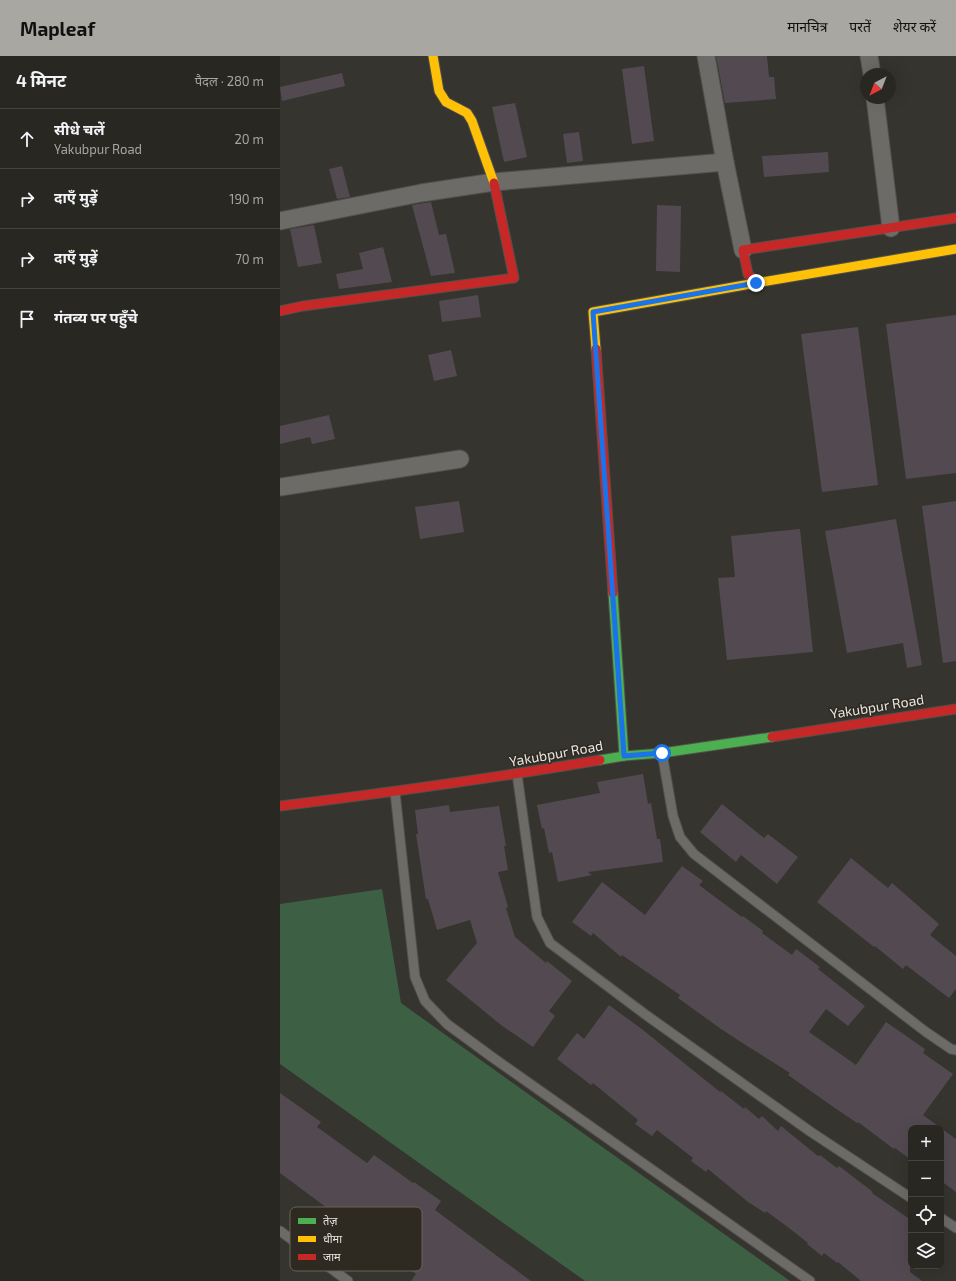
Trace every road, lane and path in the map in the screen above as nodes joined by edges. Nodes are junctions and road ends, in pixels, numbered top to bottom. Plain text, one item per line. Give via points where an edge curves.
1 (433, 56) edge
2 (706, 56) edge
3 (869, 56) edge
4 (871, 68) edge
5 (875, 104) edge
6 (725, 162) junction
7 (494, 182) junction
8 (956, 218) edge
9 (280, 221) edge
10 (891, 228) junction
11 (956, 249) edge
12 (743, 250) junction
13 (756, 283) junction
14 (280, 311) edge
15 (460, 459) dead end
16 (280, 487) edge
17 (956, 708) edge
18 (662, 753) junction
19 (624, 756) junction
20 (517, 774) junction
21 (395, 792) junction
22 (280, 806) edge
23 (956, 1050) edge
24 (909, 1197) edge
25 (944, 1220) edge
26 (956, 1228) edge
27 (280, 1231) edge
28 (290, 1238) edge
29 (334, 1271) edge
30 (348, 1281) edge
31 (810, 1281) edge

1 - 7 street via 439,91 446,102 466,113 472,121
2 - 6 street
3 - 4 street
5 - 10 street
6 - 7 street
6 - 12 street
7 - 9 street via 422,193
7 - 14 street via 514,278
8 - 10 street
10 - 12 street
11 - 13 street
12 - 13 street via 748,274
13 - 19 street via 593,312
15 - 16 street
17 - 18 street, Yakubpur Road
18 - 19 street, Yakubpur Road
18 - 23 lane via 673,816 680,837 694,854 926,1032
19 - 20 street, Yakubpur Road
20 - 21 street, Yakubpur Road
20 - 24 lane via 537,917 550,943 646,1015 811,1132
21 - 22 street, Yakubpur Road
21 - 31 lane via 415,977 425,1001 447,1024 475,1045
25 - 26 lane
27 - 28 lane
29 - 30 lane

